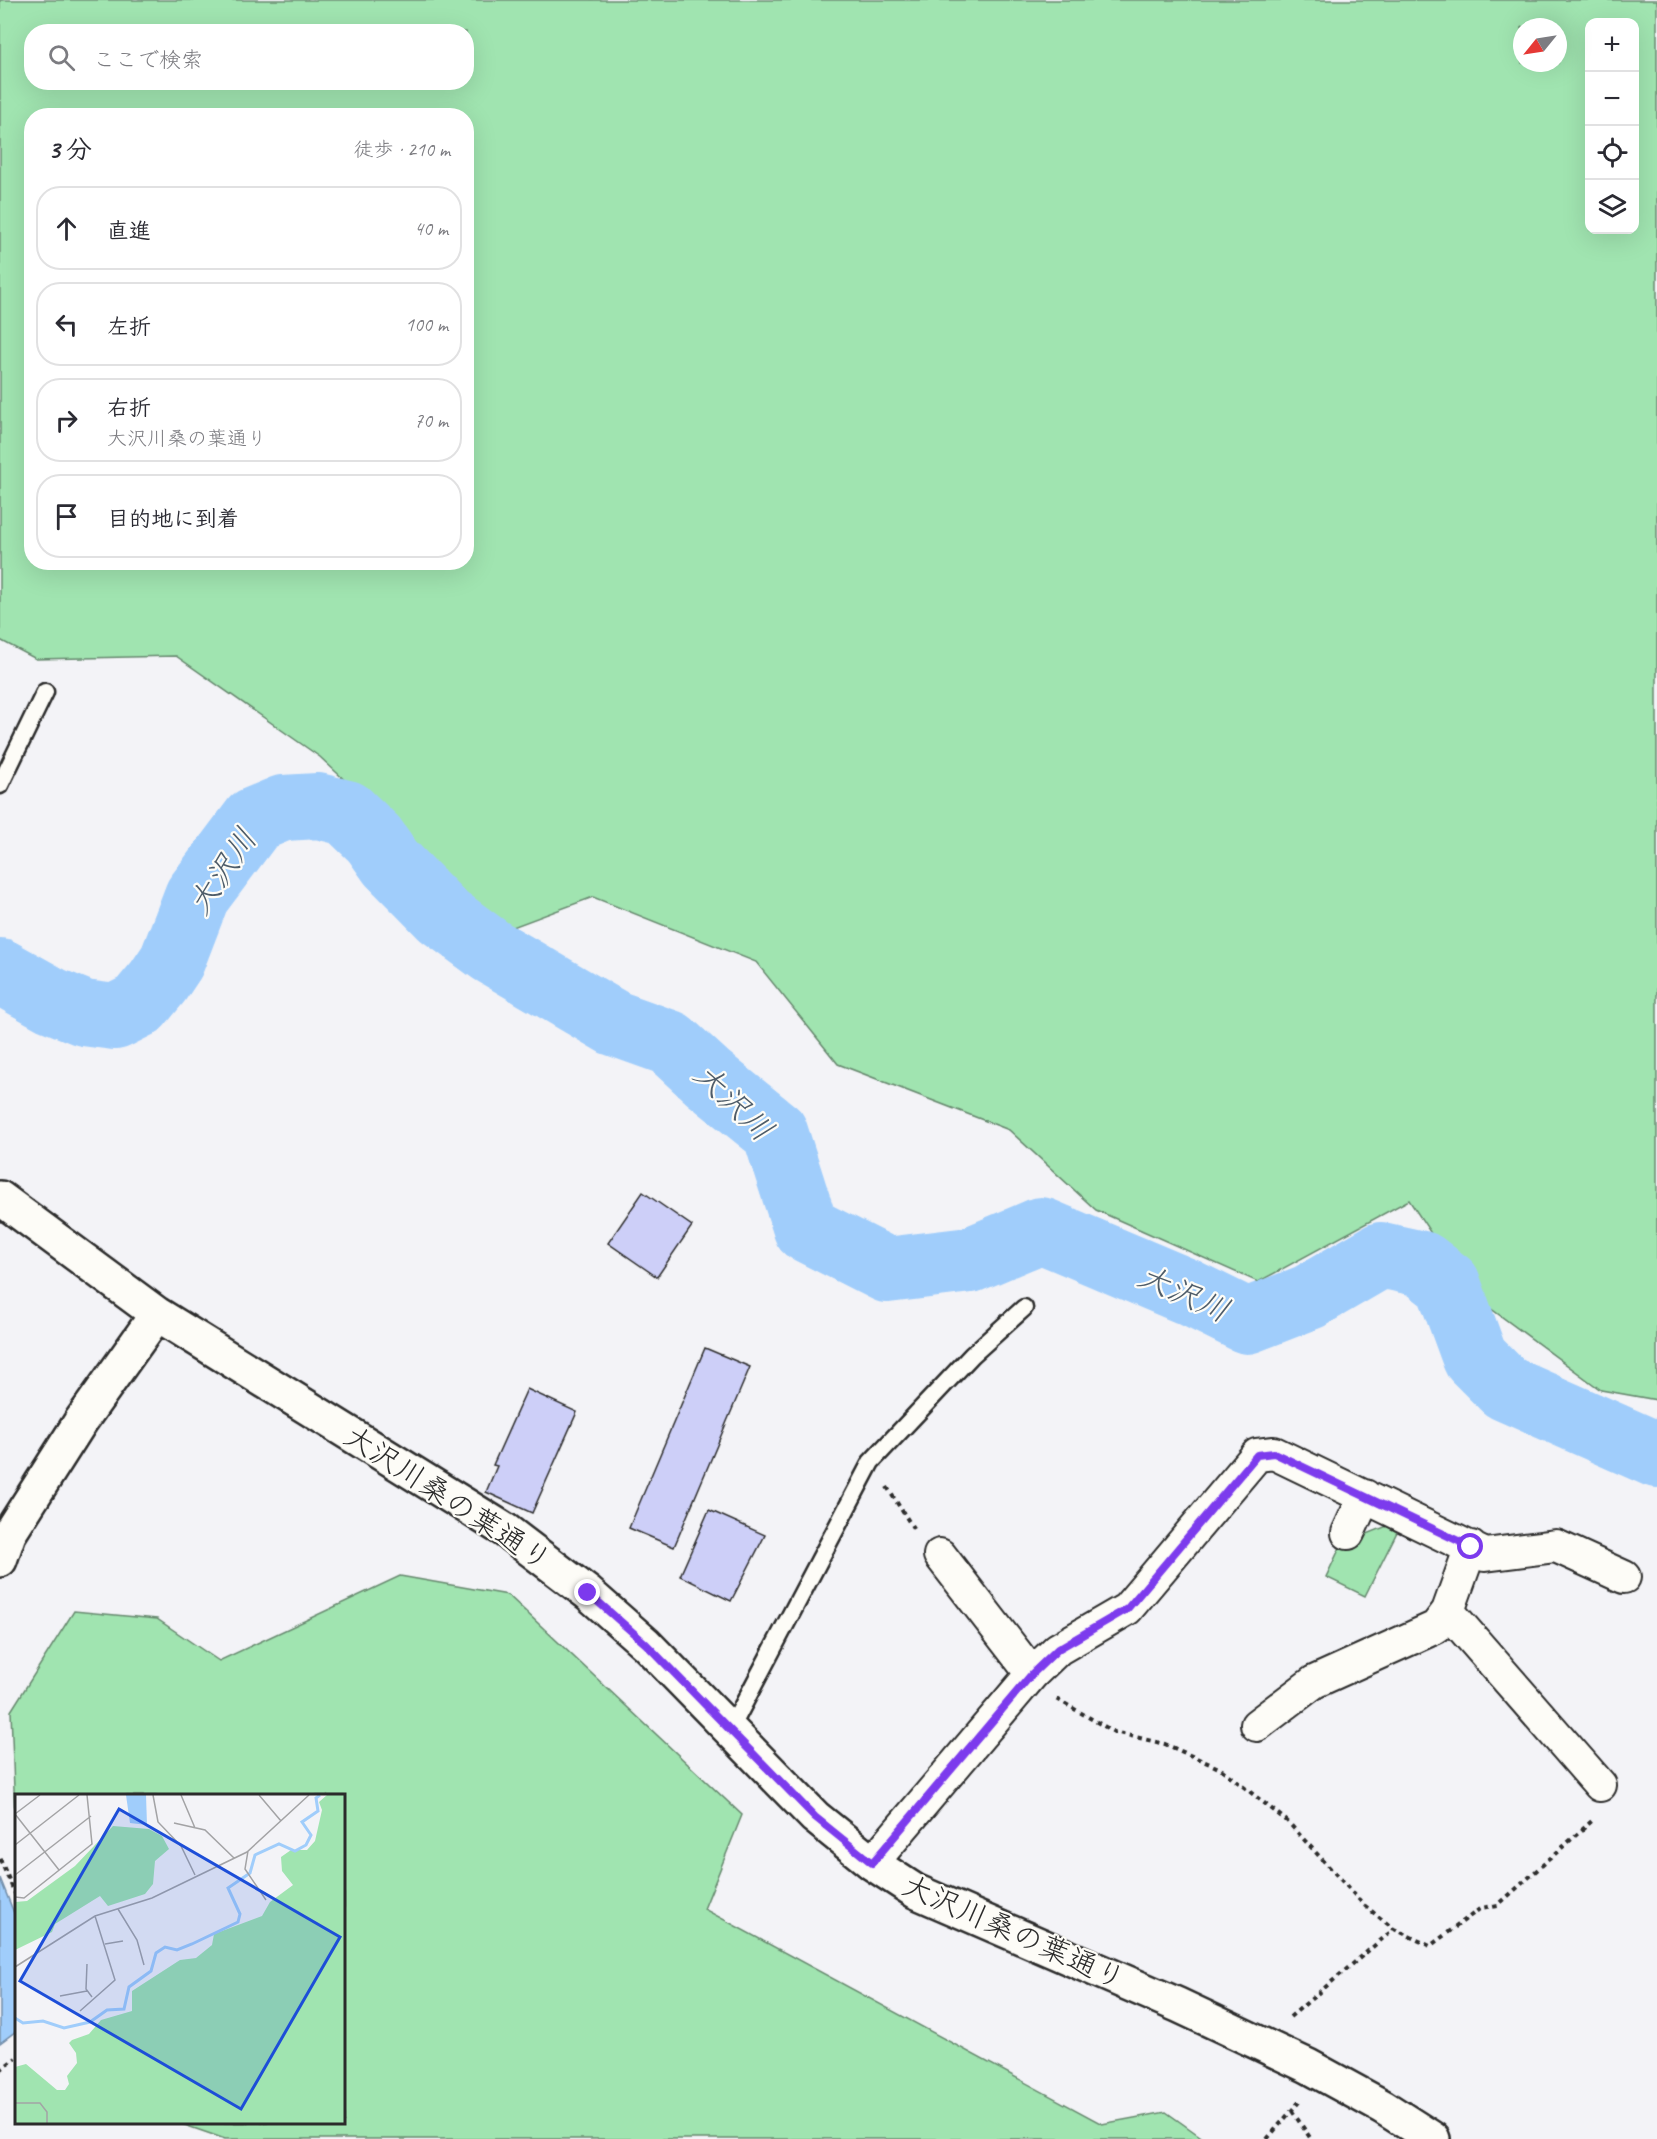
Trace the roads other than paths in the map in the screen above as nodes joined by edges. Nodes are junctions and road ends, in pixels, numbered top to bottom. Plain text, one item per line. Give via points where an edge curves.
1 (45, 692) dead end
2 (0, 785) edge
3 (0, 1198) edge
4 (1024, 1308) dead end
5 (157, 1314) junction
6 (1365, 1496) junction
7 (1348, 1533) dead end
8 (1471, 1547) junction
9 (940, 1555) road end
10 (0, 1560) edge
11 (1624, 1577) dead end
12 (1448, 1611) junction
13 (1029, 1677) junction
14 (1257, 1725) dead end
15 (730, 1730) junction
16 (1600, 1800) road end
17 (872, 1863) junction
18 (1433, 2139) edge

1 - 2 lane
3 - 5 street, 大沢川桑の葉通り
4 - 15 lane via 972,1355 871,1462
5 - 10 street via 81,1421 9,1534
5 - 15 street, 大沢川桑の葉通り via 505,1530 638,1636
6 - 7 street
6 - 8 street
6 - 13 street via 1274,1453 1257,1455 1127,1609 1058,1649
8 - 11 street via 1485,1555 1556,1546
8 - 12 street
9 - 13 street
12 - 14 street via 1436,1627 1314,1682
12 - 16 street
13 - 17 street
15 - 17 street, 大沢川桑の葉通り via 815,1817
17 - 18 street, 大沢川桑の葉通り via 915,1891 1308,2066

